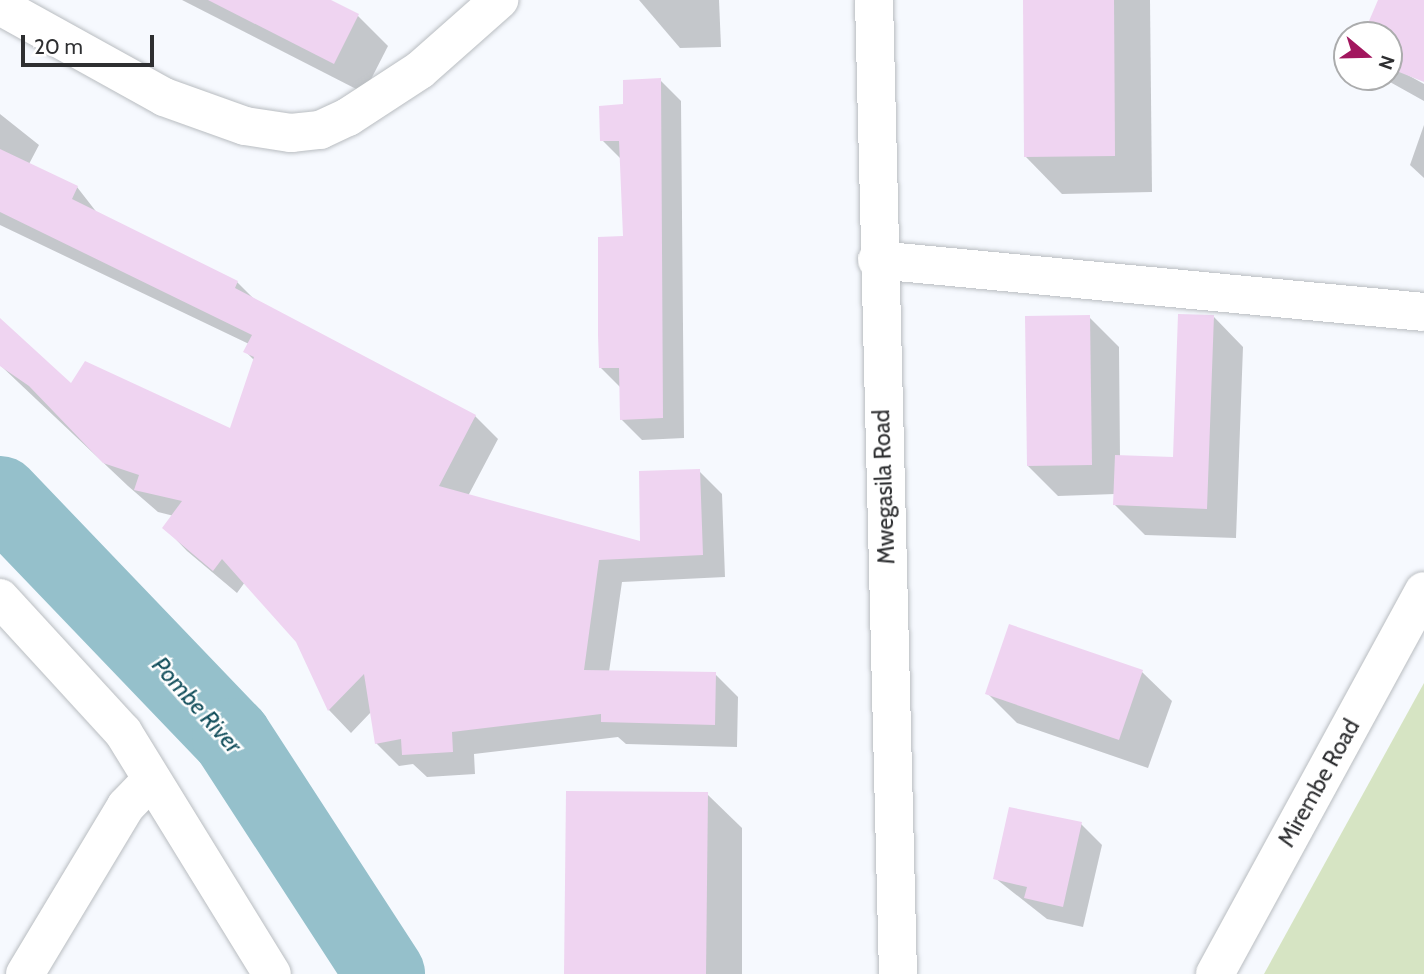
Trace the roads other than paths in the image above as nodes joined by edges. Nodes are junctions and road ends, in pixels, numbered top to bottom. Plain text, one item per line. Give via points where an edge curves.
1 (499, 0) edge
2 (874, 0) edge
3 (0, 6) edge
4 (877, 260) junction
5 (1424, 312) edge
6 (1424, 592) edge
7 (0, 598) edge
8 (150, 780) junction
9 (24, 974) edge
10 (272, 974) edge
11 (898, 974) edge
12 (1215, 974) edge

1 - 3 street via 420,70 348,117 320,130 291,133 245,126 164,97
2 - 4 street, Mwegasila Road
4 - 5 street
4 - 11 street, Mwegasila Road
6 - 12 street, Mirembe Road
7 - 8 street via 124,732
8 - 9 street via 126,806
8 - 10 street

